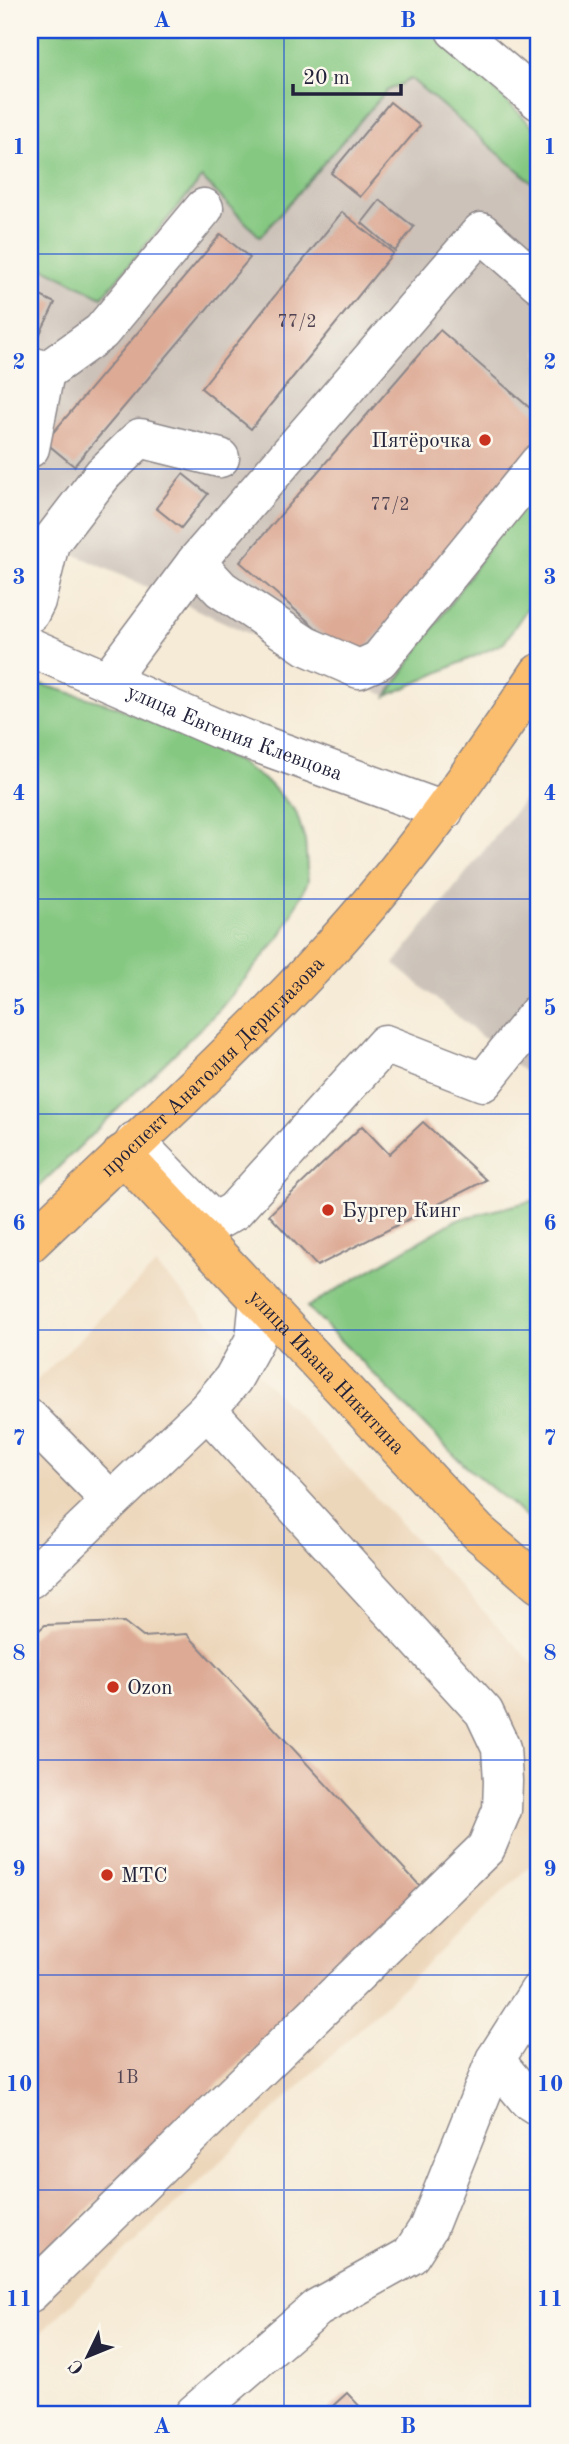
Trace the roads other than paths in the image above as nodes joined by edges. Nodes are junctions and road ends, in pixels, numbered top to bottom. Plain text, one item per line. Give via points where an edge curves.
1 (455, 30) edge
2 (539, 101) edge
3 (204, 208) dead end
4 (539, 283) edge
5 (38, 368) edge
6 (30, 448) edge
7 (220, 458) dead end
8 (539, 463) edge
9 (196, 562) junction
10 (32, 599) edge
11 (30, 647) edge
12 (539, 673) edge
13 (108, 680) junction
14 (444, 811) junction
15 (539, 1012) edge
16 (129, 1148) junction
17 (30, 1243) edge
18 (259, 1299) junction
19 (207, 1410) junction
20 (30, 1419) edge
21 (111, 1501) junction
22 (30, 1578) edge
23 (539, 1584) edge
24 (539, 1991) edge
25 (495, 2060) junction
26 (539, 2107) edge
27 (30, 2293) edge
28 (194, 2414) edge

1 - 2 street
3 - 5 street via 101,332
4 - 9 street via 481,232
5 - 6 street
7 - 10 street via 140,438 103,474 50,543
8 - 9 street via 379,660 359,669 306,646 221,589
9 - 13 street
11 - 13 street, улица Евгения Клевцова
12 - 14 main road, проспект Анатолия Дериглазова
13 - 14 street, улица Евгения Клевцова via 218,729
14 - 16 main road, проспект Анатолия Дериглазова via 329,950
15 - 16 street via 483,1082 385,1044 234,1211 220,1219 208,1215
16 - 17 main road, проспект Анатолия Дериглазова
16 - 18 main road, улица Ивана Никитина
18 - 19 street via 255,1339 233,1380
18 - 23 main road, улица Ивана Никитина via 478,1532
19 - 21 street
19 - 27 street via 484,1712 501,1748 502,1810 485,1848
20 - 21 street
21 - 22 street
24 - 25 street
25 - 26 street
25 - 28 street via 428,2228 410,2256 317,2308

